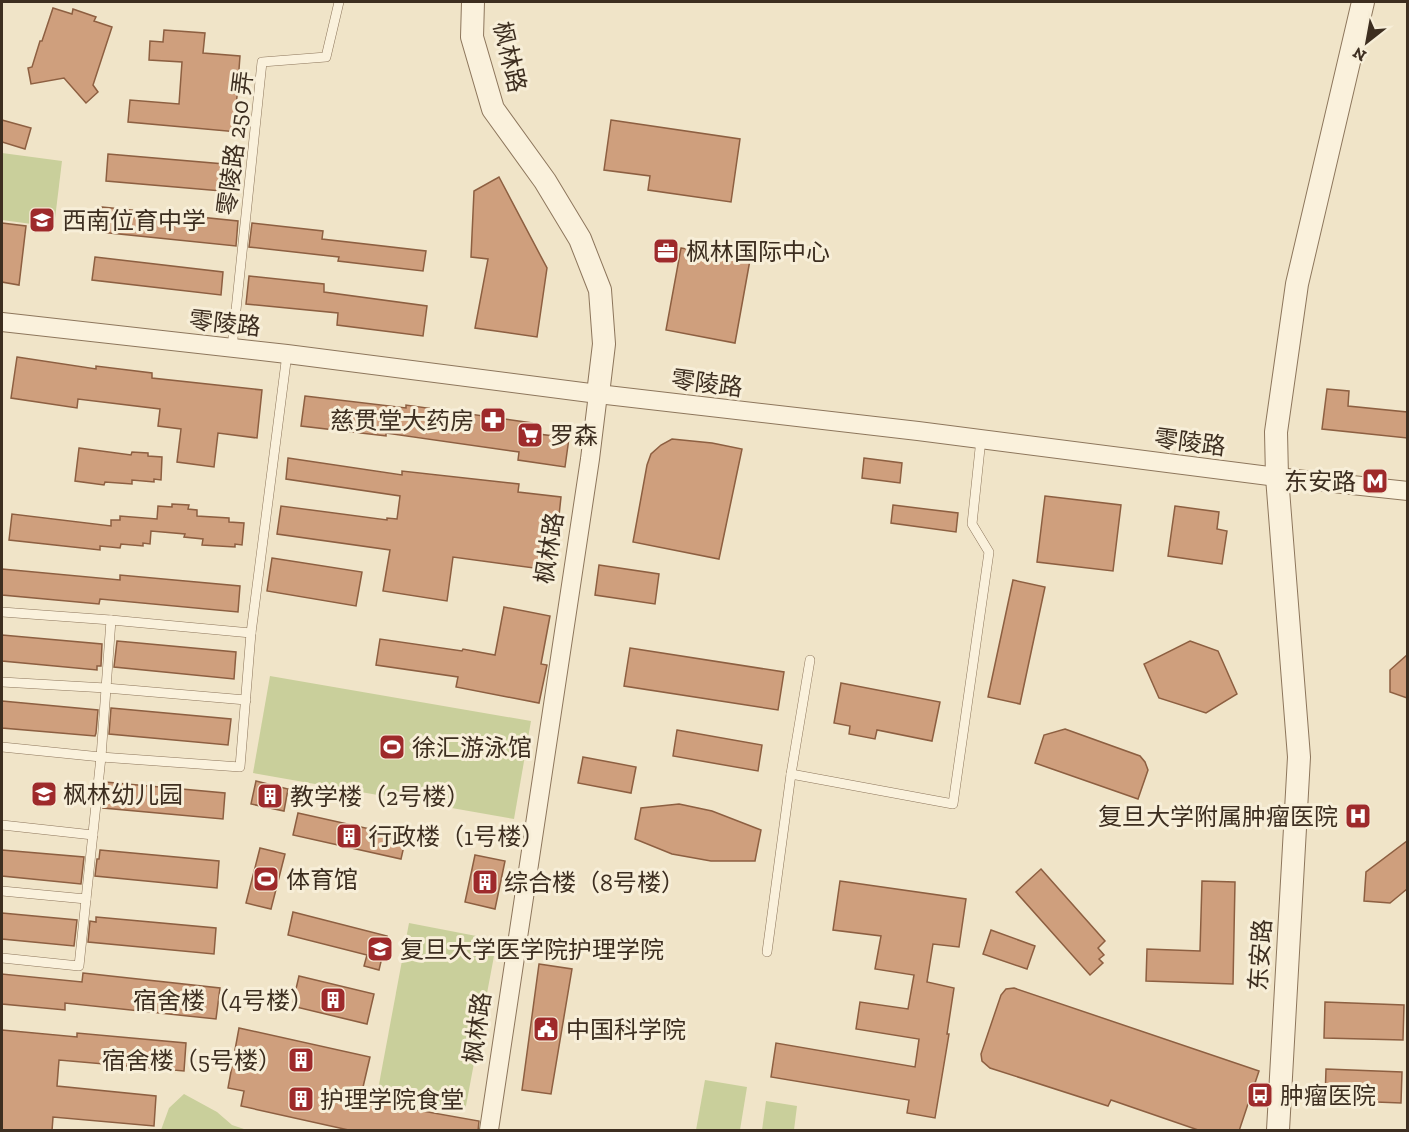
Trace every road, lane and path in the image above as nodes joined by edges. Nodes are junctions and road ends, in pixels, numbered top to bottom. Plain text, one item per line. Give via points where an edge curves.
1 (339, 2) edge
2 (473, 2) edge
3 (1363, 2) edge
4 (2, 322) edge
5 (232, 348) junction
6 (286, 354) junction
7 (598, 394) junction
8 (981, 439) junction
9 (1277, 477) junction
10 (1407, 491) edge
11 (2, 612) edge
12 (111, 620) junction
13 (252, 633) junction
14 (810, 660) dead end
15 (2, 682) edge
16 (106, 688) junction
17 (246, 700) junction
18 (2, 747) edge
19 (101, 757) junction
20 (790, 774) junction
21 (2, 825) edge
22 (93, 835) junction
23 (2, 891) edge
24 (86, 899) junction
25 (767, 952) dead end
26 (2, 958) edge
27 (489, 1131) edge
28 (1278, 1131) edge

1 - 5 lane, 零陵路 250 弄 via 326,57 262,62
2 - 7 street, 枫林路 via 472,38 493,109 545,181 580,239 600,290 604,344
3 - 9 street, 东安路 via 1296,284 1276,432
4 - 5 street, 零陵路
5 - 6 street, 零陵路
6 - 7 street, 零陵路
6 - 13 lane
7 - 8 street, 零陵路
7 - 27 street, 枫林路
8 - 9 street, 零陵路
8 - 20 lane via 972,524 989,552 953,804
9 - 10 street, 零陵路
9 - 28 street, 东安路 via 1299,757
11 - 12 lane
12 - 13 lane
12 - 16 lane
13 - 17 lane
14 - 20 lane
15 - 16 lane
16 - 17 lane
16 - 19 lane
17 - 19 lane via 240,767
18 - 19 lane
19 - 22 lane
20 - 25 lane
21 - 22 lane
22 - 24 lane
23 - 24 lane
24 - 26 lane via 79,966

